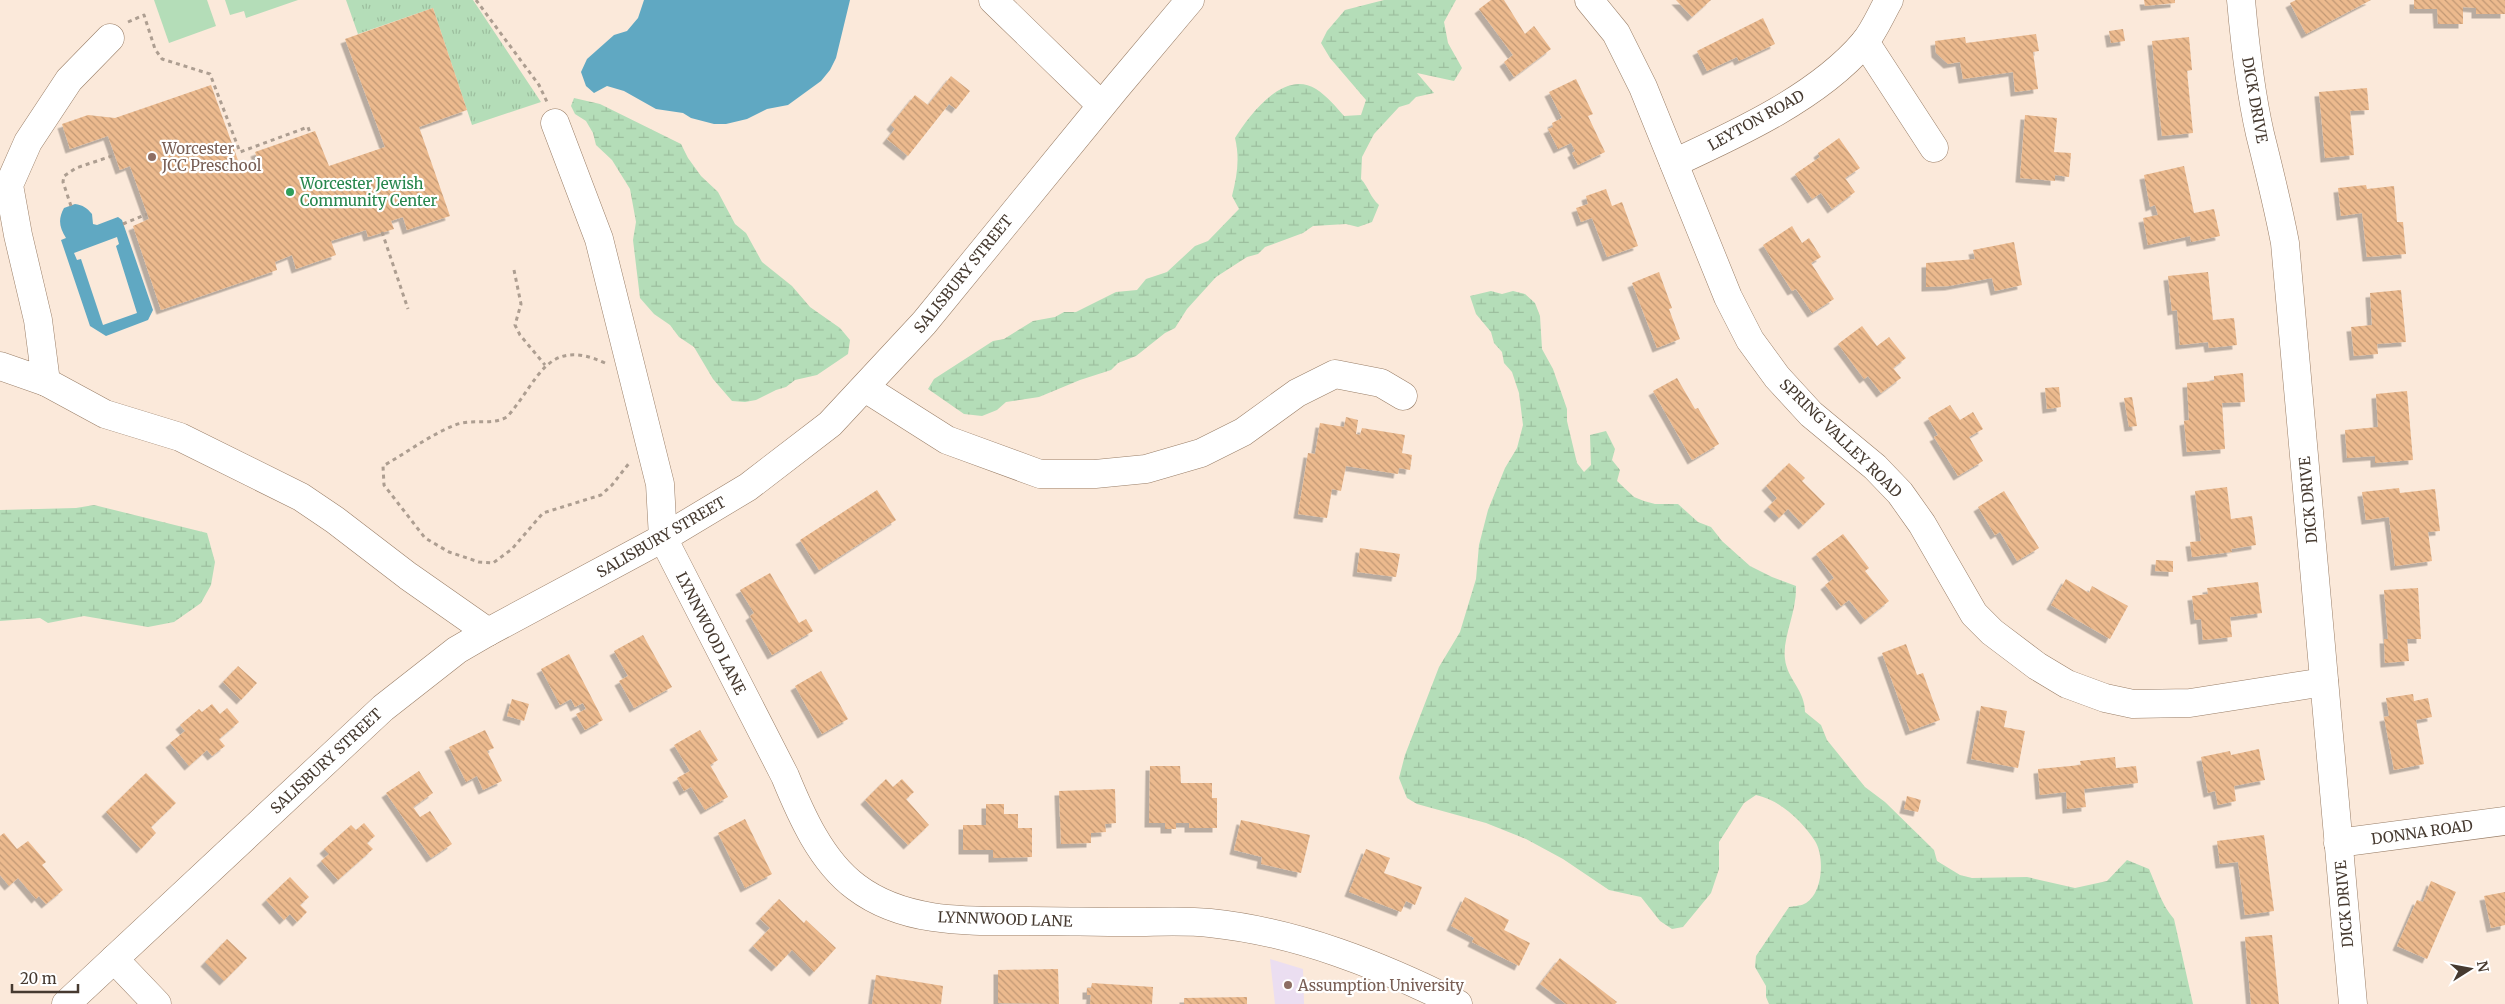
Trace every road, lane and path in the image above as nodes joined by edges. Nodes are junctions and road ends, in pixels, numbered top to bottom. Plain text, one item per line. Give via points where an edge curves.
1 (476, 0) edge
2 (993, 0) edge
3 (1190, 0) edge
4 (1589, 0) edge
5 (1889, 0) edge
6 (2241, 0) edge
7 (110, 38) joint
8 (1865, 42) junction
9 (1101, 105) junction
10 (556, 123) joint
11 (310, 133) dead end
12 (1934, 148) dead end
13 (115, 155) dead end
14 (1674, 163) junction
15 (71, 206) dead end
16 (147, 214) dead end
17 (123, 224) dead end
18 (382, 232) dead end
19 (514, 270) dead end
20 (408, 309) dead end
21 (545, 365) junction
22 (0, 366) edge
23 (633, 376) junction
24 (46, 382) junction
25 (865, 388) junction
26 (1403, 396) dead end
27 (649, 439) junction
28 (663, 538) junction
29 (488, 632) junction
30 (2324, 682) junction
31 (2505, 821) edge
32 (2338, 843) junction
33 (114, 959) junction
34 (66, 1004) edge
35 (157, 1004) edge
36 (1458, 1004) edge
37 (2352, 1004) edge

1 - 10 path via 539,85
2 - 9 street
3 - 9 street, SALISBURY STREET
4 - 14 street, SPRING VALLEY ROAD via 1605,16 1626,50
5 - 8 street, LEYTON ROAD
6 - 30 street, DICK DRIVE via 2251,88 2276,192 2284,243
7 - 11 path via 118,29 144,15 155,49 162,59 210,74 240,152 308,127
7 - 24 street via 70,80 28,142 9,185 38,320
8 - 12 street
8 - 14 street, LEYTON ROAD via 1817,84 1780,110
9 - 25 street, SALISBURY STREET via 924,322
10 - 23 street via 599,239
13 - 15 path via 76,168 64,176
14 - 30 street, SPRING VALLEY ROAD via 1728,297 1762,359 1811,414 1875,467 1900,493 1940,553 1964,600 1992,632 2067,684 2133,704 2190,703
16 - 17 path
18 - 20 path
19 - 21 path via 521,304 515,325
21 - 23 path via 574,354 593,357
21 - 27 path via 508,417 499,422 476,421 454,426 383,466 384,485 432,544 479,562 494,563 512,549 543,513 601,495
22 - 24 street
23 - 27 street
24 - 29 street via 105,414 180,437 301,497
25 - 26 street via 947,440 1040,474 1095,474 1146,468 1201,454 1243,432 1297,393 1335,374 1380,383
25 - 28 street, SALISBURY STREET via 830,424 748,487
27 - 28 street via 660,484
28 - 29 street, SALISBURY STREET
28 - 36 street, LYNNWOOD LANE via 785,776 799,811 826,855 854,886 872,898 935,918 1210,923 1335,951
29 - 33 street, SALISBURY STREET via 457,650 383,708
30 - 32 street, DICK DRIVE
31 - 32 street, DONNA ROAD
32 - 37 street, DICK DRIVE
33 - 34 street, SALISBURY STREET
33 - 35 street

